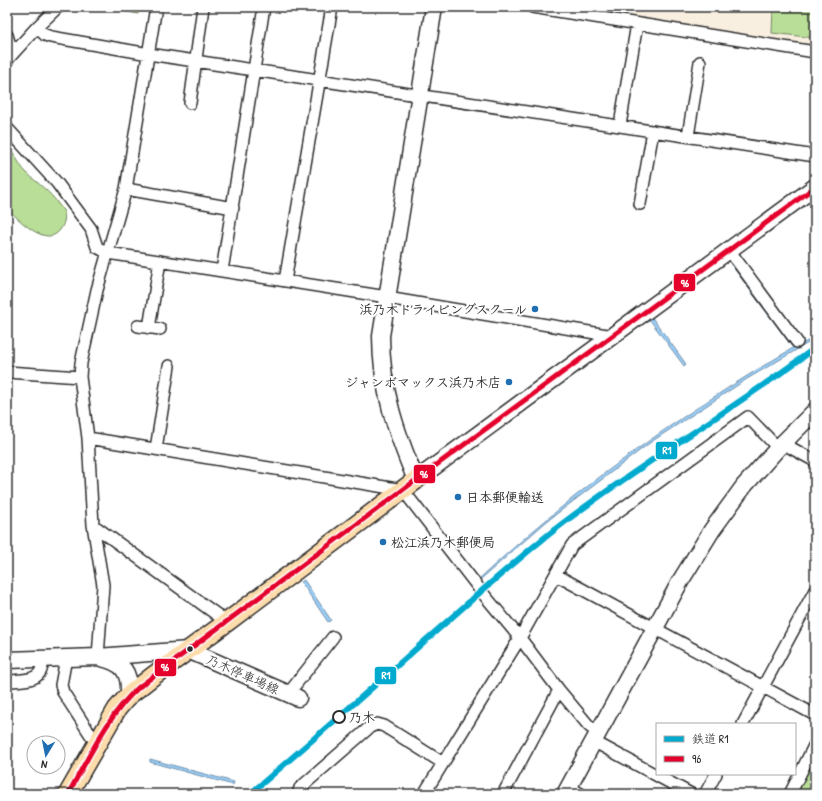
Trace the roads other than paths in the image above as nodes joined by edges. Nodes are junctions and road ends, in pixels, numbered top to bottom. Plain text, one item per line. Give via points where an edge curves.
1 (156, 7) edge
2 (203, 7) edge
3 (264, 7) edge
4 (332, 7) edge
5 (434, 7) edge
6 (532, 7) edge
7 (52, 10) edge
8 (637, 24) junction
9 (37, 27) junction
10 (7, 35) edge
11 (815, 52) edge
12 (149, 54) junction
13 (11, 56) edge
14 (196, 61) junction
15 (700, 62) dead end
16 (255, 70) junction
17 (319, 79) junction
18 (419, 95) junction
19 (190, 103) dead end
20 (620, 126) junction
21 (7, 128) edge
22 (653, 131) junction
23 (688, 136) junction
24 (815, 156) edge
25 (815, 187) edge
26 (126, 189) junction
27 (640, 204) dead end
28 (233, 208) junction
29 (729, 250) junction
30 (108, 253) junction
31 (160, 261) junction
32 (222, 271) junction
33 (285, 281) junction
34 (387, 297) junction
35 (149, 328) dead end
36 (613, 336) junction
37 (797, 342) dead end
38 (170, 366) dead end
39 (7, 372) edge
40 (80, 377) junction
41 (815, 411) edge
42 (88, 438) junction
43 (780, 445) junction
44 (156, 449) junction
45 (815, 461) edge
46 (410, 485) junction
47 (93, 525) junction
48 (556, 575) junction
49 (815, 590) edge
50 (227, 622) junction
51 (654, 629) junction
52 (333, 637) dead end
53 (520, 638) junction
54 (188, 650) junction
55 (98, 657) junction
56 (66, 658) junction
57 (42, 659) junction
58 (7, 660) edge
59 (7, 681) edge
60 (762, 687) junction
61 (559, 690) junction
62 (129, 695) junction
63 (293, 696) joint
64 (815, 716) edge
65 (744, 723) edge
66 (596, 737) junction
67 (97, 743) junction
68 (815, 744) edge
69 (443, 763) junction
70 (656, 773) edge
71 (659, 775) edge
72 (715, 775) edge
73 (572, 792) edge
74 (68, 794) edge
75 (298, 794) edge
76 (424, 794) edge
77 (503, 794) edge
78 (691, 794) edge
79 (705, 794) edge
80 (790, 794) edge

1 - 12 street
2 - 14 street
3 - 16 street
4 - 17 street
5 - 18 street
6 - 8 street
7 - 9 street
8 - 11 street
8 - 20 street
9 - 12 street via 45,35 52,37
9 - 13 street
10 - 13 street
12 - 14 street
12 - 26 street
14 - 16 street
14 - 19 street
15 - 23 street
16 - 17 street
16 - 28 street
17 - 18 street
17 - 33 street
18 - 20 street
18 - 34 street
20 - 22 street
21 - 30 street via 57,183 91,229 97,247
22 - 23 street
22 - 27 street
23 - 24 street
25 - 29 street
26 - 28 street
26 - 30 street
28 - 32 street
29 - 36 street
29 - 37 street
30 - 31 street
30 - 40 street via 97,290
31 - 32 street
31 - 35 street
32 - 33 street
33 - 34 street
34 - 36 street
34 - 46 street via 381,336 382,366
36 - 46 street
38 - 44 street
39 - 40 street
40 - 42 street
41 - 43 street
42 - 44 street
42 - 47 street
43 - 45 street
43 - 48 street via 748,417 572,545
43 - 51 street via 744,486 712,530
44 - 46 street
46 - 50 main road
46 - 53 street via 481,592
47 - 50 street
47 - 55 street via 103,585
48 - 51 street
48 - 53 street
49 - 60 street
50 - 54 main road
51 - 60 street
51 - 66 street
52 - 63 street
53 - 61 street
53 - 69 street
54 - 55 street
54 - 62 main road
54 - 63 street, 乃木停車場線
55 - 56 street
55 - 62 street via 118,663 122,667 128,678
56 - 57 street
56 - 67 street via 60,685
57 - 58 street
57 - 59 street via 42,670 36,677
60 - 64 street
60 - 65 street
61 - 66 street
61 - 77 street
62 - 67 main road
66 - 70 street
66 - 73 street
67 - 74 main road
68 - 80 street
69 - 75 street via 377,724 370,727 300,788
69 - 76 street
71 - 78 street
72 - 79 street

